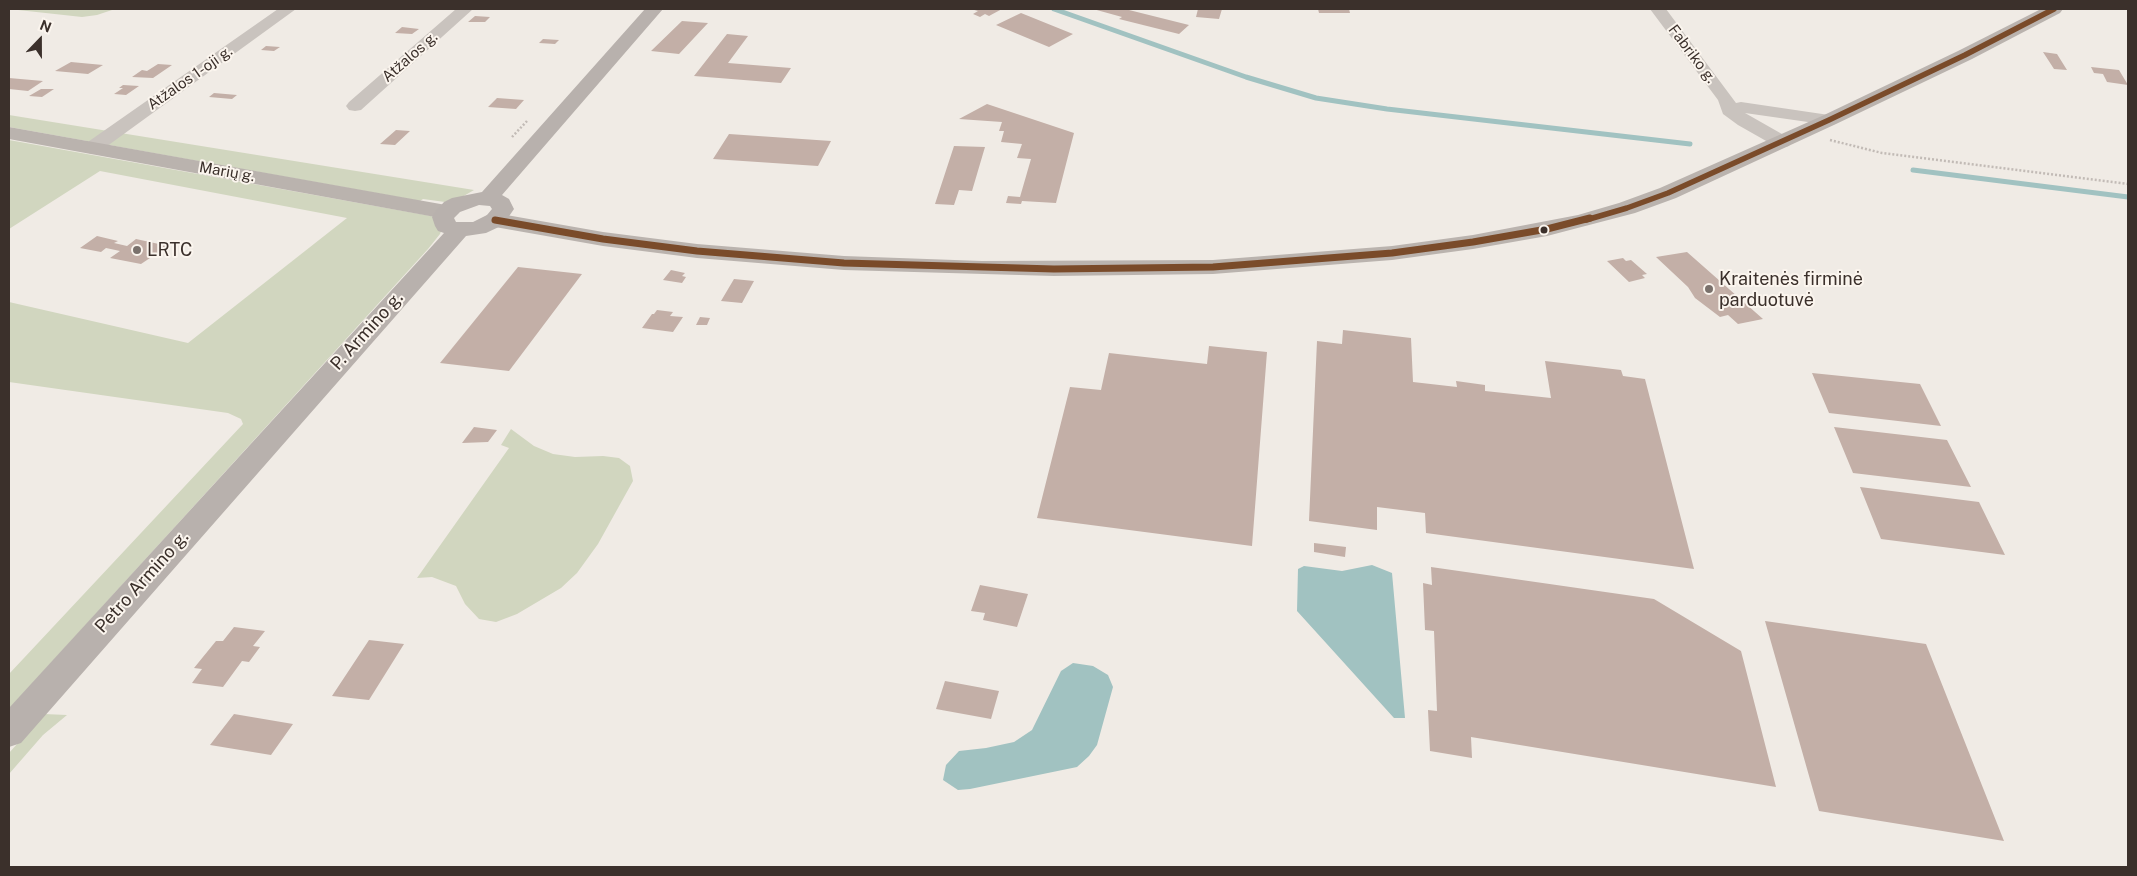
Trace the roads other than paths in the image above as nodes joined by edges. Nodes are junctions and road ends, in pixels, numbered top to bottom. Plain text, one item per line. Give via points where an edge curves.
1 (288, 9) edge
2 (465, 9) edge
3 (654, 9) edge
4 (1658, 9) edge
5 (2054, 9) edge
6 (1734, 104) junction
7 (355, 106) dead end
8 (1829, 120) junction
9 (9, 132) edge
10 (1792, 137) junction
11 (92, 148) junction
12 (488, 198) junction
13 (494, 220) junction
14 (452, 221) junction
15 (276, 432) joint
16 (9, 732) edge

1 - 11 street, Atžalos 1-oji g.
2 - 7 street, Atžalos g.
3 - 12 main road
4 - 6 street, Fabriko g.
5 - 8 street
6 - 8 street
6 - 10 street, Fabriko g. via 1729,110 1744,121
8 - 10 street
9 - 11 street, Marių g.
10 - 13 street via 1668,193 1627,208 1547,229 1392,253 1213,267 1054,269 844,263 697,251
11 - 14 street, Marių g.
12 - 13 main road via 501,204 502,209
12 - 14 main road, P. Armino g. via 460,203
13 - 14 main road via 478,228
14 - 15 main road, P. Armino g.
15 - 16 main road, Petro Armino g.

